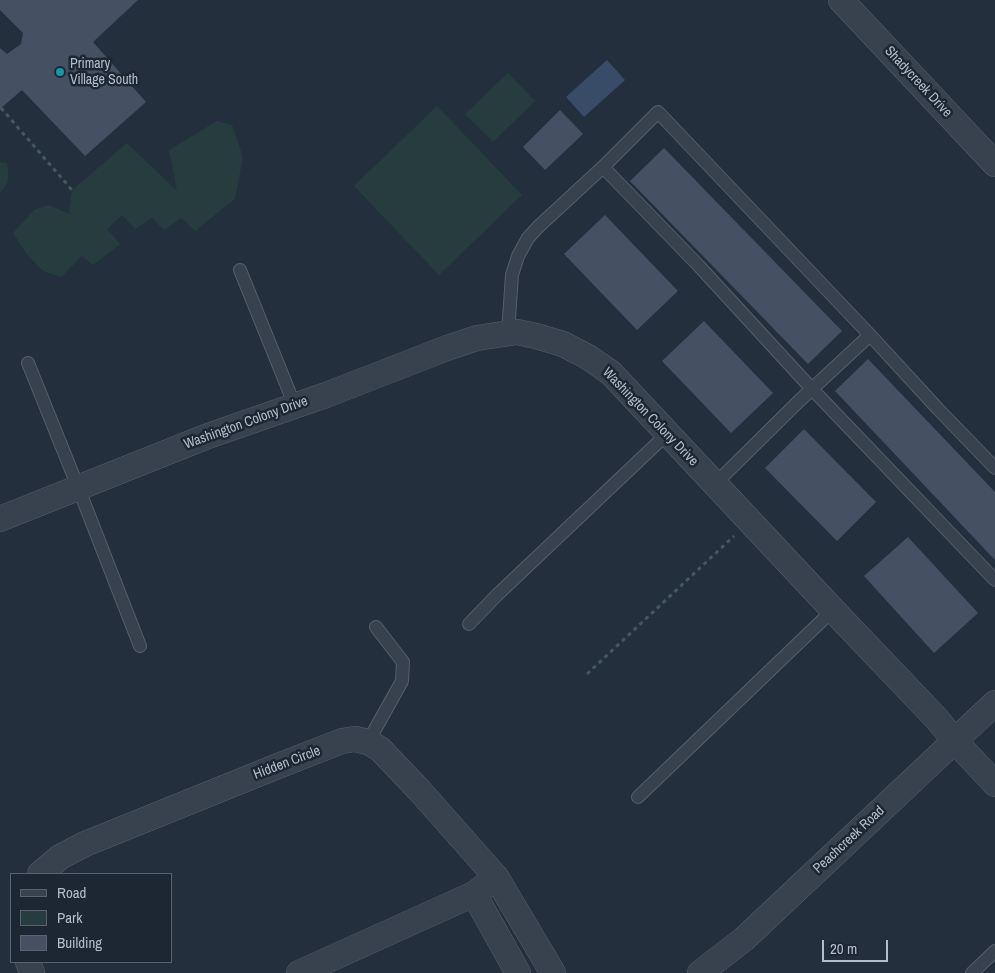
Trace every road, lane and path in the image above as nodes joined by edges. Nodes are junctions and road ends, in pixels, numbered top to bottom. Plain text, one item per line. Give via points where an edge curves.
1 (841, 0) edge
2 (1, 108) edge
3 (995, 164) edge
4 (602, 167) junction
5 (72, 190) dead end
6 (240, 270) dead end
7 (508, 333) junction
8 (870, 335) junction
9 (28, 362) dead end
10 (812, 389) junction
11 (295, 406) junction
12 (667, 434) junction
13 (995, 468) edge
14 (715, 484) junction
15 (78, 487) junction
16 (0, 520) edge
17 (750, 521) junction
18 (995, 580) edge
19 (833, 610) junction
20 (469, 624) dead end
21 (376, 627) dead end
22 (140, 646) dead end
23 (587, 674) dead end
24 (995, 702) edge
25 (955, 741) junction
26 (368, 742) junction
27 (995, 784) edge
28 (638, 797) dead end
29 (41, 873) edge
30 (496, 877) junction
31 (474, 894) junction
32 (995, 951) edge
33 (299, 973) edge
34 (518, 973) edge
35 (553, 973) edge
36 (700, 973) edge
37 (972, 973) edge

1 - 3 street, Shadycreek Drive
2 - 5 path
4 - 7 lane via 528,238 512,275
4 - 8 lane via 658,112
4 - 10 lane
6 - 11 lane
7 - 11 street, Washington Colony Drive via 476,338
7 - 12 street, Washington Colony Drive via 517,332 563,344 588,357 611,373
8 - 10 lane
8 - 13 lane
9 - 15 lane
10 - 14 lane
10 - 18 lane
11 - 15 street, Washington Colony Drive
12 - 14 street, Washington Colony Drive
12 - 20 lane
14 - 17 street, Washington Colony Drive
15 - 16 street, Washington Colony Drive
15 - 22 lane
17 - 19 street, Washington Colony Drive
17 - 23 path
19 - 25 street, Washington Colony Drive
19 - 28 lane
21 - 26 lane via 403,662 402,681
24 - 25 street, Peachcreek Road
25 - 27 street, Washington Colony Drive
25 - 36 street, Peachcreek Road via 744,939
26 - 29 street, Hidden Circle via 342,741 260,773 84,844
26 - 30 street via 380,749 420,791
30 - 31 street
30 - 35 street
31 - 33 street
31 - 34 street
32 - 37 lane

